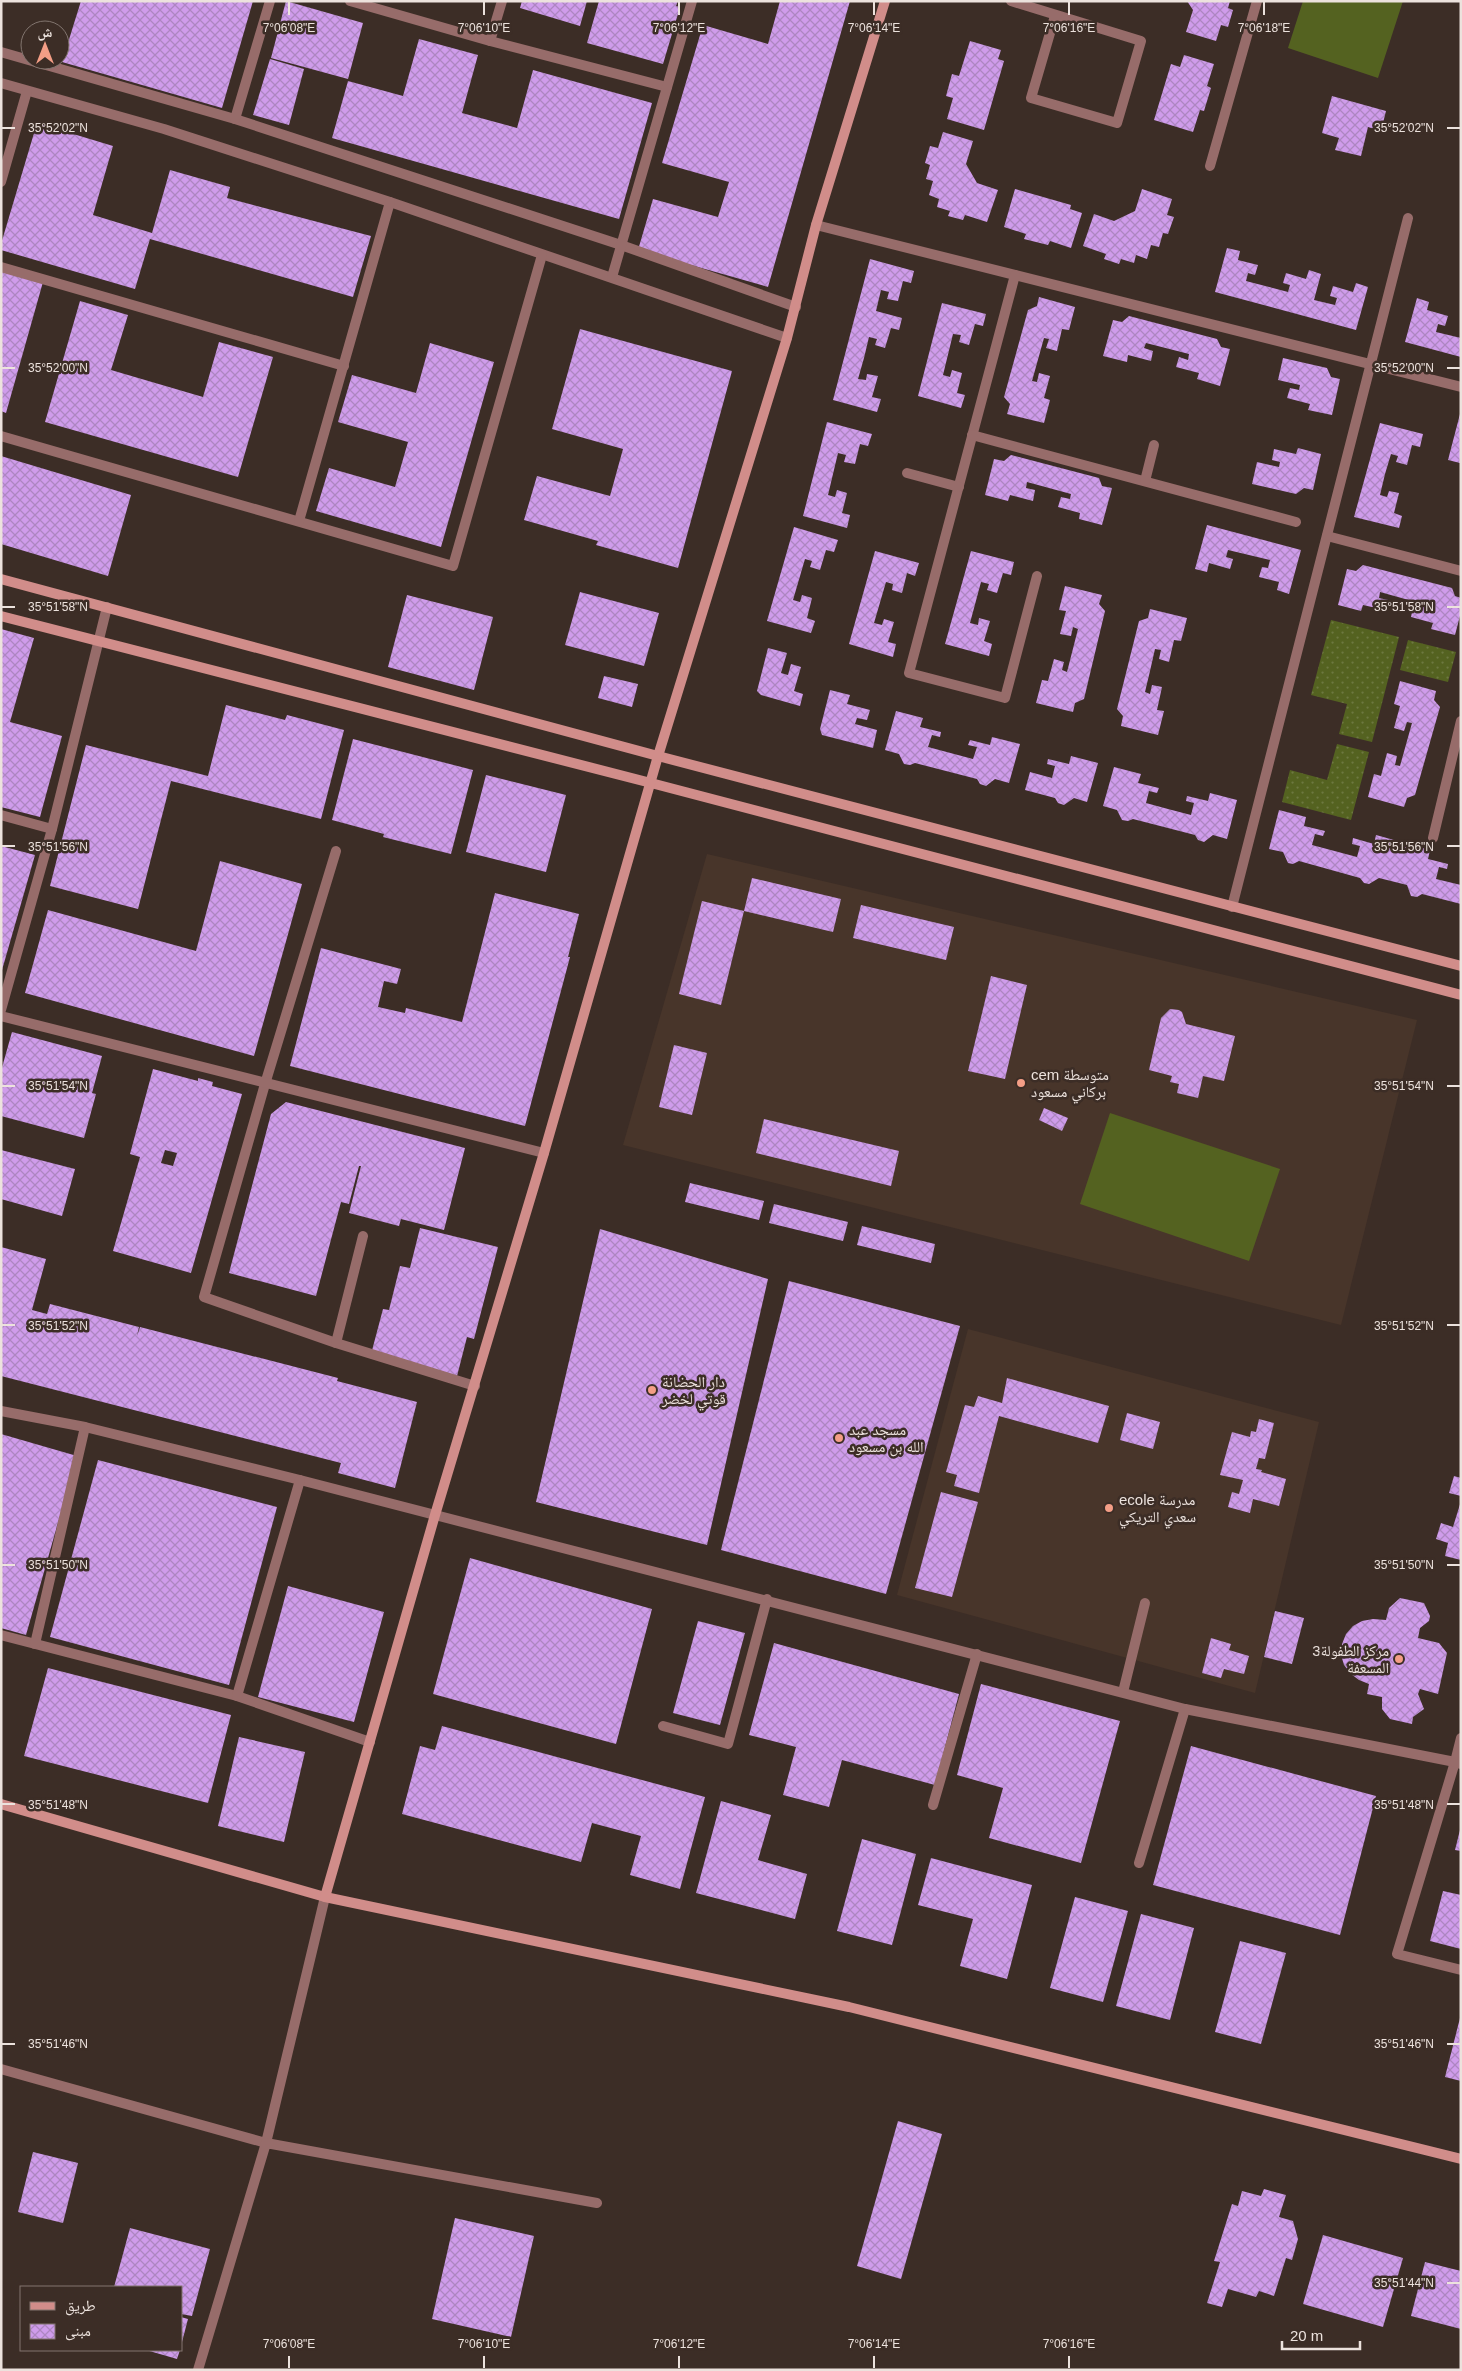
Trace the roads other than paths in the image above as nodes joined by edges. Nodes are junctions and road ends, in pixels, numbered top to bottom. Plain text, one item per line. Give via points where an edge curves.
1 (270, 1) edge
2 (350, 1) edge
3 (502, 1) edge
4 (692, 1) edge
5 (885, 1) edge
6 (1011, 1) edge
7 (1257, 1) edge
8 (1055, 16) junction
9 (490, 41) junction
10 (1, 52) edge
11 (1, 83) edge
12 (667, 87) junction
13 (27, 91) junction
14 (235, 119) junction
15 (1210, 166) dead end
16 (1, 182) edge
17 (390, 202) junction
18 (1408, 218) dead end
19 (816, 225) junction
20 (622, 245) junction
21 (542, 255) junction
22 (1, 267) edge
23 (1015, 275) junction
24 (612, 277) junction
25 (796, 308) junction
26 (787, 338) junction
27 (1371, 364) junction
28 (344, 366) junction
29 (1461, 387) edge
30 (972, 435) junction
31 (1, 436) edge
32 (1154, 444) dead end
33 (907, 473) dead end
34 (1145, 481) junction
35 (959, 487) junction
36 (299, 521) junction
37 (1296, 522) dead end
38 (1327, 536) junction
39 (1461, 571) edge
40 (1037, 576) dead end
41 (1, 579) edge
42 (107, 608) junction
43 (1, 616) edge
44 (97, 642) junction
45 (1461, 721) edge
46 (658, 756) junction
47 (651, 783) junction
48 (1, 815) edge
49 (52, 829) junction
50 (1433, 838) dead end
51 (336, 851) dead end
52 (1232, 907) junction
53 (1461, 966) edge
54 (1461, 995) edge
55 (1, 1010) edge
56 (1, 1016) edge
57 (265, 1084) junction
58 (544, 1153) junction
59 (363, 1236) dead end
60 (336, 1343) junction
61 (475, 1386) junction
62 (1, 1411) edge
63 (85, 1427) junction
64 (300, 1480) junction
65 (435, 1515) junction
66 (768, 1599) junction
67 (1145, 1604) dead end
68 (1, 1635) edge
69 (35, 1644) junction
70 (977, 1654) junction
71 (1123, 1692) junction
72 (237, 1696) junction
73 (1185, 1709) junction
74 (663, 1726) dead end
75 (1461, 1738) edge
76 (370, 1742) junction
77 (1458, 1763) edge
78 (1, 1804) edge
79 (933, 1805) dead end
80 (1139, 1863) dead end
81 (325, 1897) junction
82 (1461, 1970) edge
83 (1, 2069) edge
84 (266, 2143) junction
85 (1461, 2159) edge
86 (597, 2204) dead end
87 (198, 2370) edge

1 - 14 street
2 - 9 street
3 - 9 street
4 - 12 street
5 - 19 main road
6 - 8 street
7 - 15 street
8 - 8 street via 1141,41 1117,123 1031,98
9 - 12 street
10 - 14 street
11 - 13 street
12 - 20 street
13 - 16 street
13 - 17 street via 164,130
14 - 20 street
17 - 21 street
17 - 28 street
18 - 27 street
19 - 23 street
19 - 25 main road
20 - 24 street
20 - 25 street
21 - 24 street
21 - 36 street via 453,566
22 - 28 street
23 - 27 street
23 - 30 street
24 - 26 street
25 - 26 main road
26 - 46 main road
27 - 29 street
27 - 38 street
28 - 36 street
30 - 34 street
30 - 35 street
31 - 36 street
32 - 34 street
33 - 35 street
34 - 37 street
35 - 40 street via 909,672 1005,698
38 - 39 street
38 - 52 street
41 - 42 main road
42 - 44 street
42 - 46 main road
43 - 44 main road
44 - 47 main road
44 - 49 street
45 - 50 street
46 - 47 main road
46 - 52 main road
47 - 54 main road
47 - 58 main road
48 - 49 street
49 - 55 street
51 - 57 street
52 - 53 main road
56 - 57 street
57 - 58 street
57 - 60 street via 204,1297
58 - 61 main road
59 - 60 street
60 - 61 street
61 - 65 main road
62 - 63 street
63 - 64 street
63 - 69 street
64 - 65 street
64 - 72 street
65 - 66 street
65 - 76 main road
66 - 70 street
66 - 74 street via 728,1744
67 - 71 street
68 - 69 street
69 - 72 street
70 - 71 street
70 - 79 street
71 - 73 street
72 - 76 street
73 - 77 street
73 - 80 street
75 - 77 street
76 - 81 main road
77 - 82 street via 1397,1954
78 - 81 main road
81 - 84 street
81 - 85 main road via 849,2007
83 - 84 street
84 - 86 street
84 - 87 street

